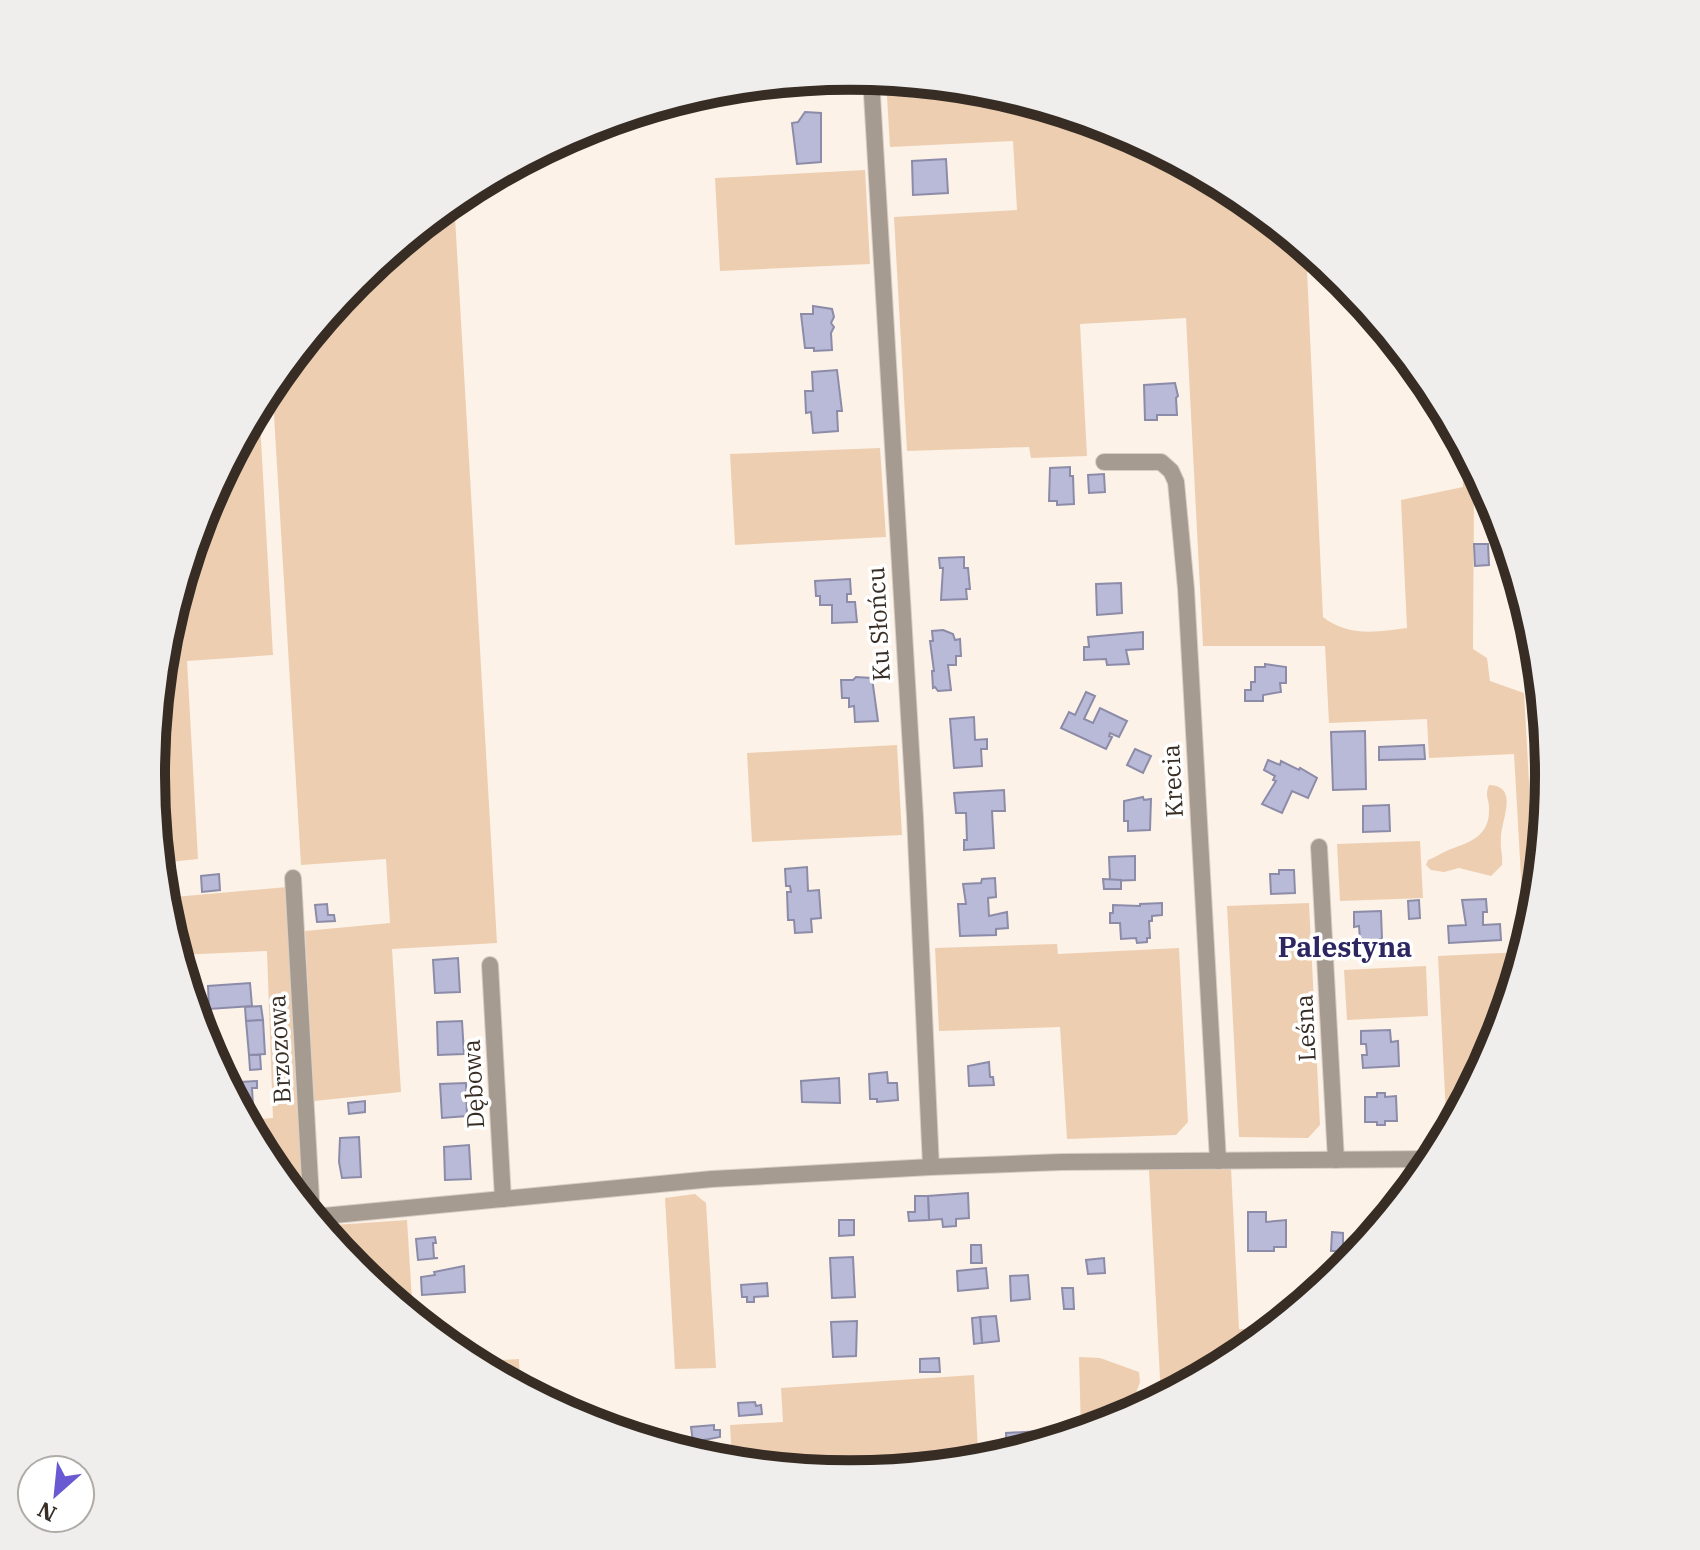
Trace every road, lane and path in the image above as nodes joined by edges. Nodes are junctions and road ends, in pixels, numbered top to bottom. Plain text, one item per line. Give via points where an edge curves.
1 (872, 90) edge
2 (1104, 462) dead end
3 (1319, 847) dead end
4 (293, 878) dead end
5 (490, 965) dead end
6 (1418, 1159) edge
7 (1336, 1160) junction
8 (1218, 1161) junction
9 (931, 1167) junction
10 (312, 1198) edge
11 (503, 1199) junction
12 (326, 1216) edge

1 - 9 street, Ku Słońcu
2 - 8 street, Krecia via 1161,462 1176,482
3 - 7 street, Leśna
4 - 10 street, Brzozowa
5 - 11 street, Dębowa
6 - 7 street
7 - 8 street
8 - 9 street
9 - 11 street via 712,1179
11 - 12 street

